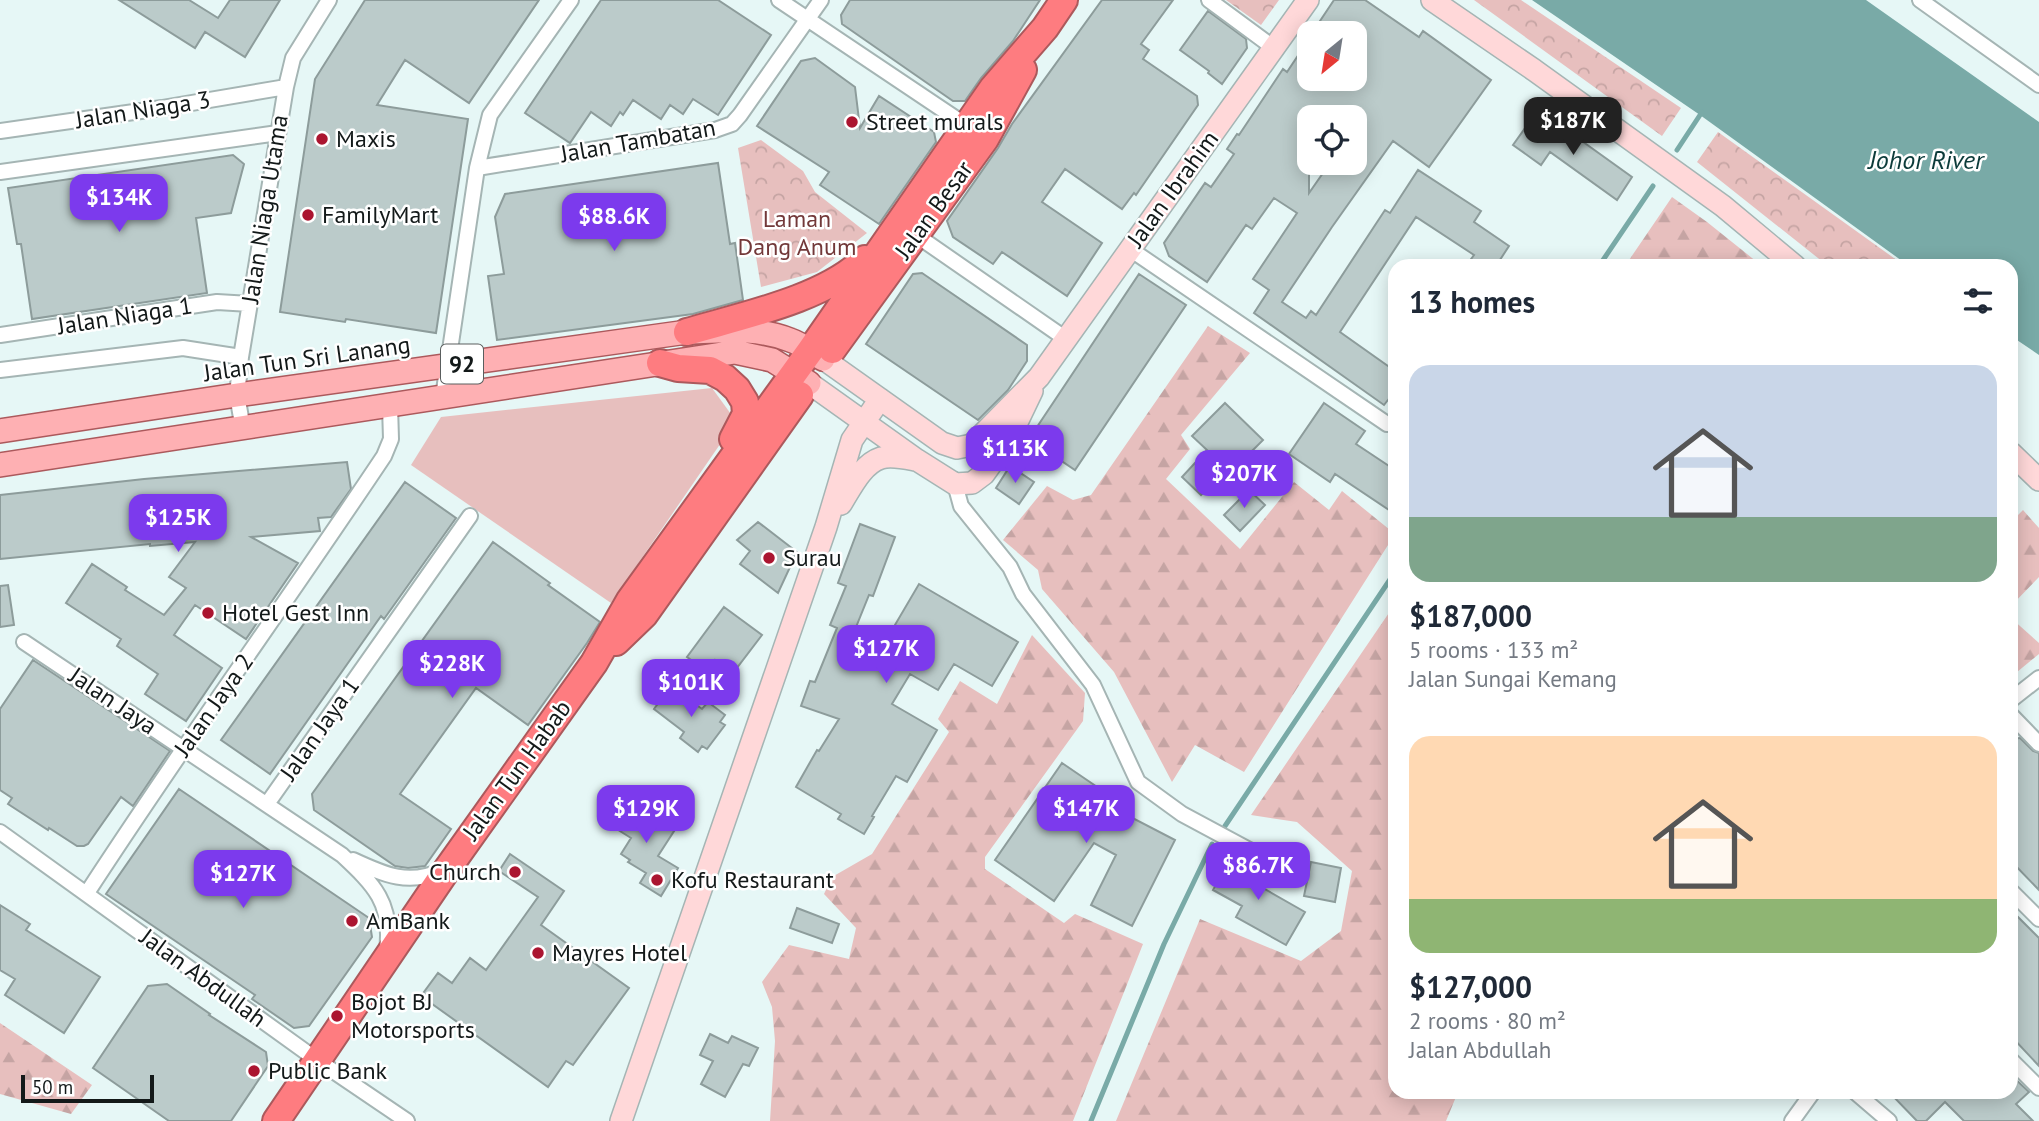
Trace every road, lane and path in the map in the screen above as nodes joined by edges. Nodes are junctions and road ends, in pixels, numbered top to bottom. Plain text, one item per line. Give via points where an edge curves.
1 (329, 0) edge
2 (570, 0) edge
3 (779, 0) edge
4 (821, 0) edge
5 (1064, 0) edge
6 (1209, 0) edge
7 (1308, 0) edge
8 (1432, 0) edge
9 (1920, 0) edge
10 (807, 19) junction
11 (1274, 48) junction
12 (2039, 85) edge
13 (286, 87) junction
14 (0, 131) edge
15 (976, 132) junction
16 (278, 133) junction
17 (477, 167) junction
18 (0, 172) edge
19 (890, 234) junction
20 (916, 235) junction
21 (1130, 249) junction
22 (1787, 259) edge
23 (250, 304) junction
24 (687, 332) junction
25 (0, 335) edge
26 (1066, 339) junction
27 (817, 356) junction
28 (241, 358) junction
29 (660, 363) junction
30 (447, 366) junction
31 (0, 370) edge
32 (1038, 377) junction
33 (801, 378) junction
34 (237, 395) junction
35 (443, 397) junction
36 (880, 399) junction
37 (390, 406) junction
38 (863, 422) junction
39 (1387, 424) dead end
40 (243, 429) junction
41 (0, 432) edge
42 (917, 460) junction
43 (2018, 460) edge
44 (0, 465) edge
45 (2039, 481) edge
46 (956, 484) junction
47 (708, 491) junction
48 (470, 516) dead end
49 (827, 527) junction
50 (24, 642) dead end
51 (594, 663) junction
52 (2039, 678) edge
53 (2018, 694) edge
54 (2018, 722) edge
55 (2039, 744) edge
56 (183, 748) junction
57 (267, 804) junction
58 (0, 832) edge
59 (342, 855) junction
60 (1264, 858) dead end
61 (448, 868) junction
62 (87, 893) junction
63 (2018, 898) edge
64 (2039, 919) edge
65 (386, 958) junction
66 (317, 1060) junction
67 (2018, 1067) edge
68 (2039, 1088) edge
69 (1808, 1099) edge
70 (1863, 1099) edge
71 (276, 1121) edge
72 (407, 1121) edge
73 (621, 1121) edge
74 (1793, 1121) edge
75 (1889, 1121) edge

1 - 13 street, Jalan Niaga Utama via 293,58
2 - 17 street via 490,116
3 - 10 street
4 - 10 street, Jalan Tambatan
5 - 15 highway, Jalan Besar
6 - 11 street
7 - 11 street, Jalan Ibrahim
8 - 22 street via 1723,206
9 - 12 street
10 - 15 street
10 - 17 street, Jalan Tambatan via 740,115 727,126
11 - 21 street, Jalan Ibrahim
13 - 14 street, Jalan Niaga 3
13 - 16 street, Jalan Niaga Utama
15 - 19 highway, Jalan Besar
15 - 20 highway, Jalan Besar
16 - 18 street
16 - 23 street, Jalan Niaga Utama
17 - 30 street
19 - 24 highway via 855,269 813,293
19 - 27 highway, Jalan Besar
20 - 26 street
20 - 27 highway, Jalan Besar
21 - 26 street, Jalan Ibrahim
21 - 39 street
23 - 25 street, Jalan Niaga 1 via 217,302
23 - 28 street, Jalan Niaga Utama
24 - 27 main road, Jalan Tun Sri Lanang / 92 via 766,332
24 - 30 main road, Jalan Tun Sri Lanang / 92
26 - 32 street, Jalan Ibrahim
27 - 33 highway, Jalan Besar
27 - 36 street, Jalan Ibrahim
28 - 31 street, Jalan Niaga 1 via 183,348
28 - 34 street, Jalan Niaga Utama
29 - 33 main road, 92 via 735,352 772,360
29 - 35 main road, 92
29 - 47 highway via 718,373 745,402 744,421
30 - 34 main road, Jalan Tun Sri Lanang / 92
30 - 35 street
32 - 36 street, Jalan Ibrahim via 972,445 957,448 942,443
32 - 46 street, Jalan Ibrahim via 1009,439 984,474 972,483
33 - 38 street
33 - 47 highway, Jalan Tun Habab
33 - 51 highway, Jalan Tun Habab via 644,615
34 - 40 street, Jalan Niaga Utama
34 - 41 main road, Jalan Tun Sri Lanang / 92
35 - 37 main road, 92
36 - 38 street
37 - 40 main road, 92
37 - 56 street, Jalan Jaya 2 via 391,442 384,456
38 - 42 street
38 - 49 street via 852,440
40 - 44 main road, 92
42 - 46 street
42 - 49 street via 882,458 867,466
43 - 45 street
46 - 60 street via 961,506 1093,685 1138,782 1182,814
47 - 51 highway, Jalan Tun Habab via 630,600
48 - 57 street, Jalan Jaya 1
49 - 73 street
50 - 56 street, Jalan Jaya
51 - 61 highway, Jalan Tun Habab
52 - 53 street
54 - 55 street
56 - 57 street, Jalan Jaya
56 - 62 street, Jalan Jaya 2
57 - 59 street, Jalan Jaya
58 - 62 street, Jalan Abdullah
59 - 61 street, Jalan Jaya via 393,876 429,876
59 - 65 street, Jalan Jaya via 379,897 389,935
61 - 65 highway, Jalan Tun Habab
62 - 66 street, Jalan Abdullah
63 - 64 street
65 - 66 highway, Jalan Tun Habab
66 - 71 highway, Jalan Tun Habab
66 - 72 street, Jalan Abdullah
67 - 68 street
69 - 74 street
70 - 75 street

